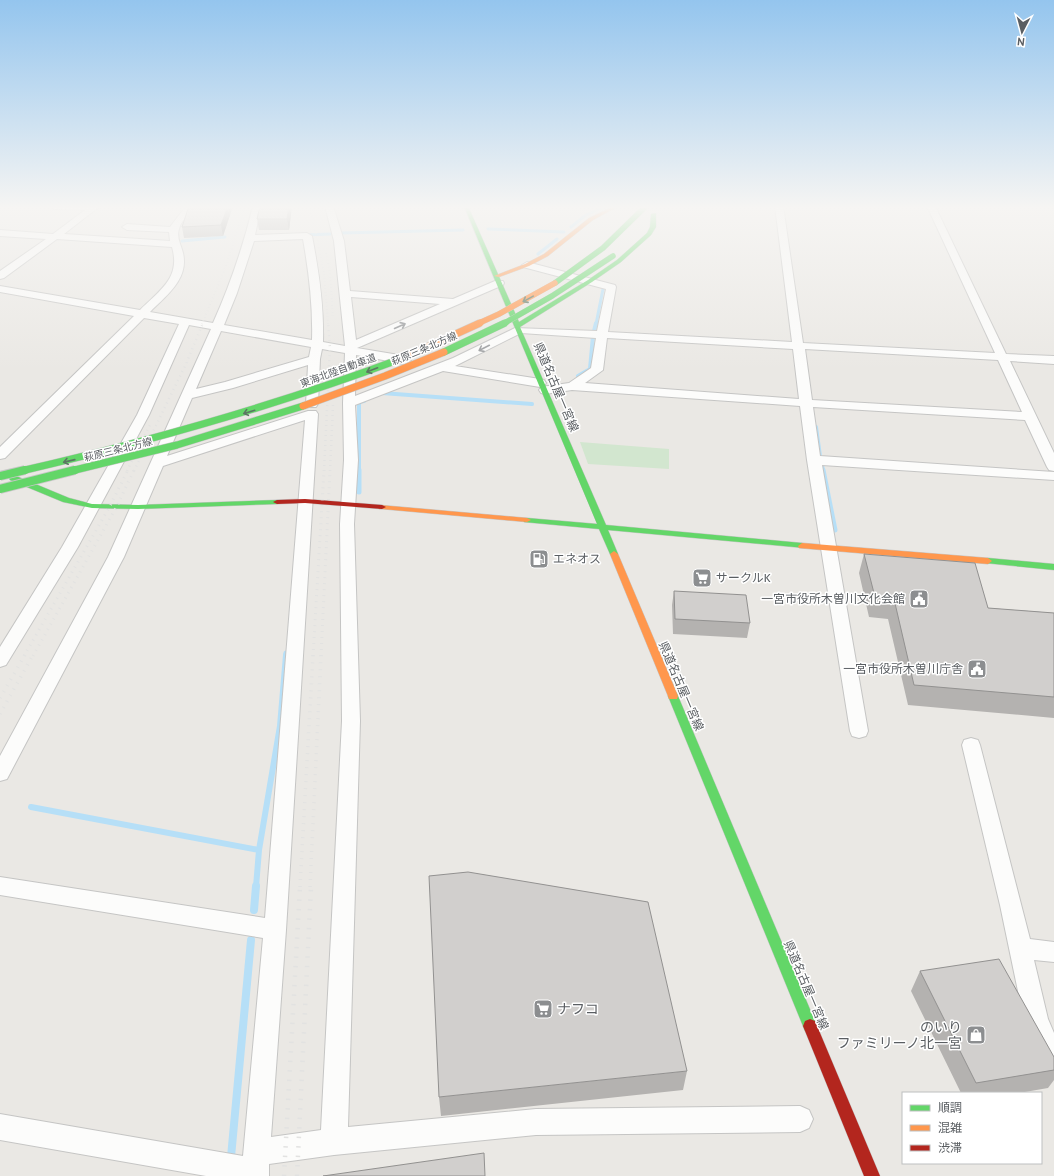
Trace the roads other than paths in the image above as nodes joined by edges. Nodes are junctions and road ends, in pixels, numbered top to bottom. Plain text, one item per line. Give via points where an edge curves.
1 (22, 261) edge
2 (180, 261) edge
3 (243, 261) edge
4 (312, 261) edge
5 (342, 261) edge
6 (490, 261) edge
7 (534, 261) edge
8 (586, 261) edge
9 (606, 261) edge
10 (619, 261) edge
11 (786, 261) edge
12 (957, 261) edge
13 (563, 264) dead end
14 (527, 265) junction
15 (0, 276) edge
16 (498, 280) junction
17 (538, 280) dead end
18 (590, 281) junction
19 (0, 289) edge
20 (346, 294) junction
21 (511, 295) dead end
22 (499, 301) dead end
23 (452, 302) junction
24 (142, 313) junction
25 (185, 322) junction
26 (217, 328) junction
27 (518, 328) junction
28 (601, 334) junction
29 (317, 345) junction
30 (797, 346) junction
31 (351, 348) junction
32 (393, 349) dead end
33 (1002, 357) junction
34 (314, 359) junction
35 (1054, 360) edge
36 (441, 367) junction
37 (339, 370) dead end
38 (325, 374) dead end
39 (304, 382) dead end
40 (572, 386) junction
41 (543, 387) junction
42 (188, 395) junction
43 (349, 403) junction
44 (806, 403) junction
45 (312, 414) junction
46 (1030, 416) junction
47 (184, 418) dead end
48 (161, 425) dead end
49 (146, 429) dead end
50 (125, 434) dead end
51 (6, 443) edge
52 (2, 460) edge
53 (814, 460) junction
54 (158, 463) junction
55 (1054, 467) edge
56 (0, 473) edge
57 (0, 476) edge
58 (1054, 476) edge
59 (0, 489) edge
60 (305, 501) junction
61 (348, 504) junction
62 (92, 506) junction
63 (138, 507) junction
64 (601, 527) junction
65 (829, 548) junction
66 (1054, 567) edge
67 (0, 662) edge
68 (859, 732) dead end
69 (971, 745) dead end
70 (0, 774) edge
71 (0, 886) edge
72 (275, 930) junction
73 (1020, 948) junction
74 (1054, 952) edge
75 (1054, 1060) edge
76 (800, 1119) dead end
77 (0, 1126) edge
78 (334, 1142) junction
79 (256, 1166) edge
80 (872, 1176) edge

1 - 15 street
2 - 24 street via 178,275 172,284
3 - 26 street
4 - 29 street via 318,321
5 - 20 street
6 - 16 main road, 県道名古屋一宮線
7 - 14 main road
8 -> 57 main road, 東海北陸自動車道, bridge via 561,279 497,315 416,352 304,395 82,458
9 - 59 main road, 萩原三条北方線, bridge via 578,281 512,319 446,351 370,382 206,438
10 - 18 main road
11 - 30 street
12 - 33 street
13 - 17 main road
14 - 16 main road
14 - 18 street
16 - 23 street
16 - 27 main road, 県道名古屋一宮線
18 - 27 main road
18 - 28 street via 611,287
19 - 24 street
20 - 23 street
20 - 31 street
21 - 22 main road
31 -> 23 street
24 - 25 street
24 - 51 street
25 - 26 street
25 - 62 street via 142,415
26 - 29 street
26 - 42 street
27 - 28 street
27 -> 36 street via 478,352
27 - 41 main road, 県道名古屋一宮線
28 - 30 street
28 - 40 street via 597,370
29 - 31 street
29 - 34 street
30 - 33 street
30 - 44 street
31 - 36 street
31 - 43 street
32 - 37 main road, 東海北陸自動車道
33 - 35 street
33 - 46 street
34 - 42 street
34 - 45 street
36 - 41 street
36 - 43 street
38 - 39 main road, 東海北陸自動車道
40 - 41 street
40 - 44 street
41 - 64 main road, 県道名古屋一宮線
42 - 54 street
43 - 61 street via 356,425 357,459
44 - 46 street
44 - 53 street
45 - 54 street
45 - 60 street
46 - 55 street
47 - 48 main road
49 - 50 main road
51 - 52 street
53 - 58 street
53 - 65 street
54 - 63 street
56 - 62 main road via 66,500
60 - 61 main road
60 - 63 main road
60 - 72 street
61 - 64 main road
61 - 78 street via 351,721
62 - 63 main road
62 - 67 street
63 - 70 street via 116,557
64 - 65 main road
64 - 80 main road, 県道名古屋一宮線
65 - 66 main road
65 - 68 street
69 - 73 street
71 - 72 street
72 - 79 street
73 - 74 street
73 - 75 street via 1036,1020
76 - 78 street via 536,1122
77 - 79 street
78 - 79 street

